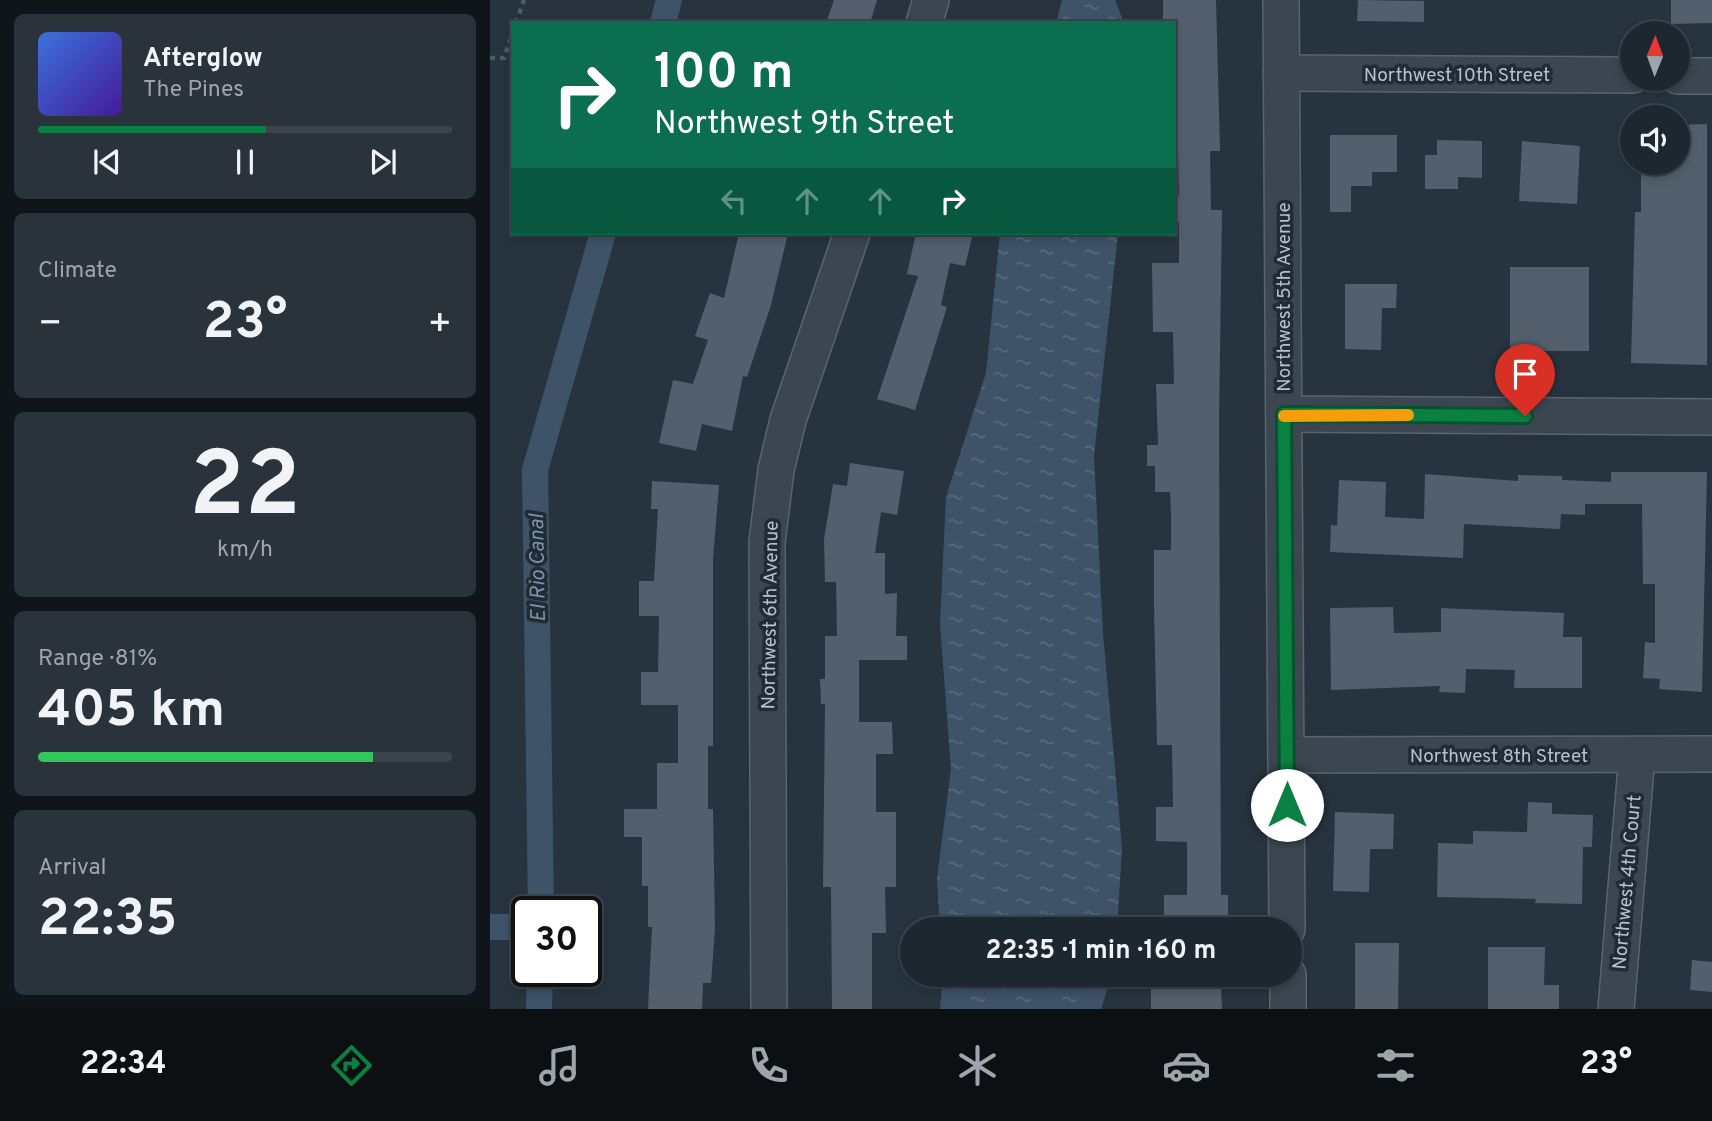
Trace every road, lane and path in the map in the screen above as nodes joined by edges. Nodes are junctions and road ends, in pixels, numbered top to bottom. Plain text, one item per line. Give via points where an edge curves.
1 (524, 0) edge
2 (932, 0) edge
3 (1281, 0) edge
4 (517, 21) edge
5 (925, 21) edge
6 (511, 38) edge
7 (490, 58) edge
8 (1281, 73) junction
9 (1620, 75) edge
10 (1690, 76) edge
11 (1712, 76) edge
12 (851, 235) edge
13 (1284, 414) junction
14 (1712, 417) edge
15 (1712, 754) edge
16 (1286, 755) junction
17 (1637, 755) junction
18 (1287, 917) edge
19 (1288, 987) edge
20 (769, 1009) edge
21 (1288, 1009) edge
22 (1616, 1009) edge

1 - 4 path
2 - 5 street
3 - 8 street, Northwest 5th Avenue
6 - 7 path via 504,58
8 - 9 street, Northwest 10th Street
8 - 13 street, Northwest 5th Avenue
10 - 11 street
12 - 20 street, Northwest 6th Avenue via 788,420 767,542
13 - 14 street
13 - 16 street, Northwest 5th Avenue
15 - 17 street, Northwest 8th Street
16 - 17 street, Northwest 8th Street
16 - 18 street, Northwest 5th Avenue
17 - 22 street, Northwest 4th Court
19 - 21 street

